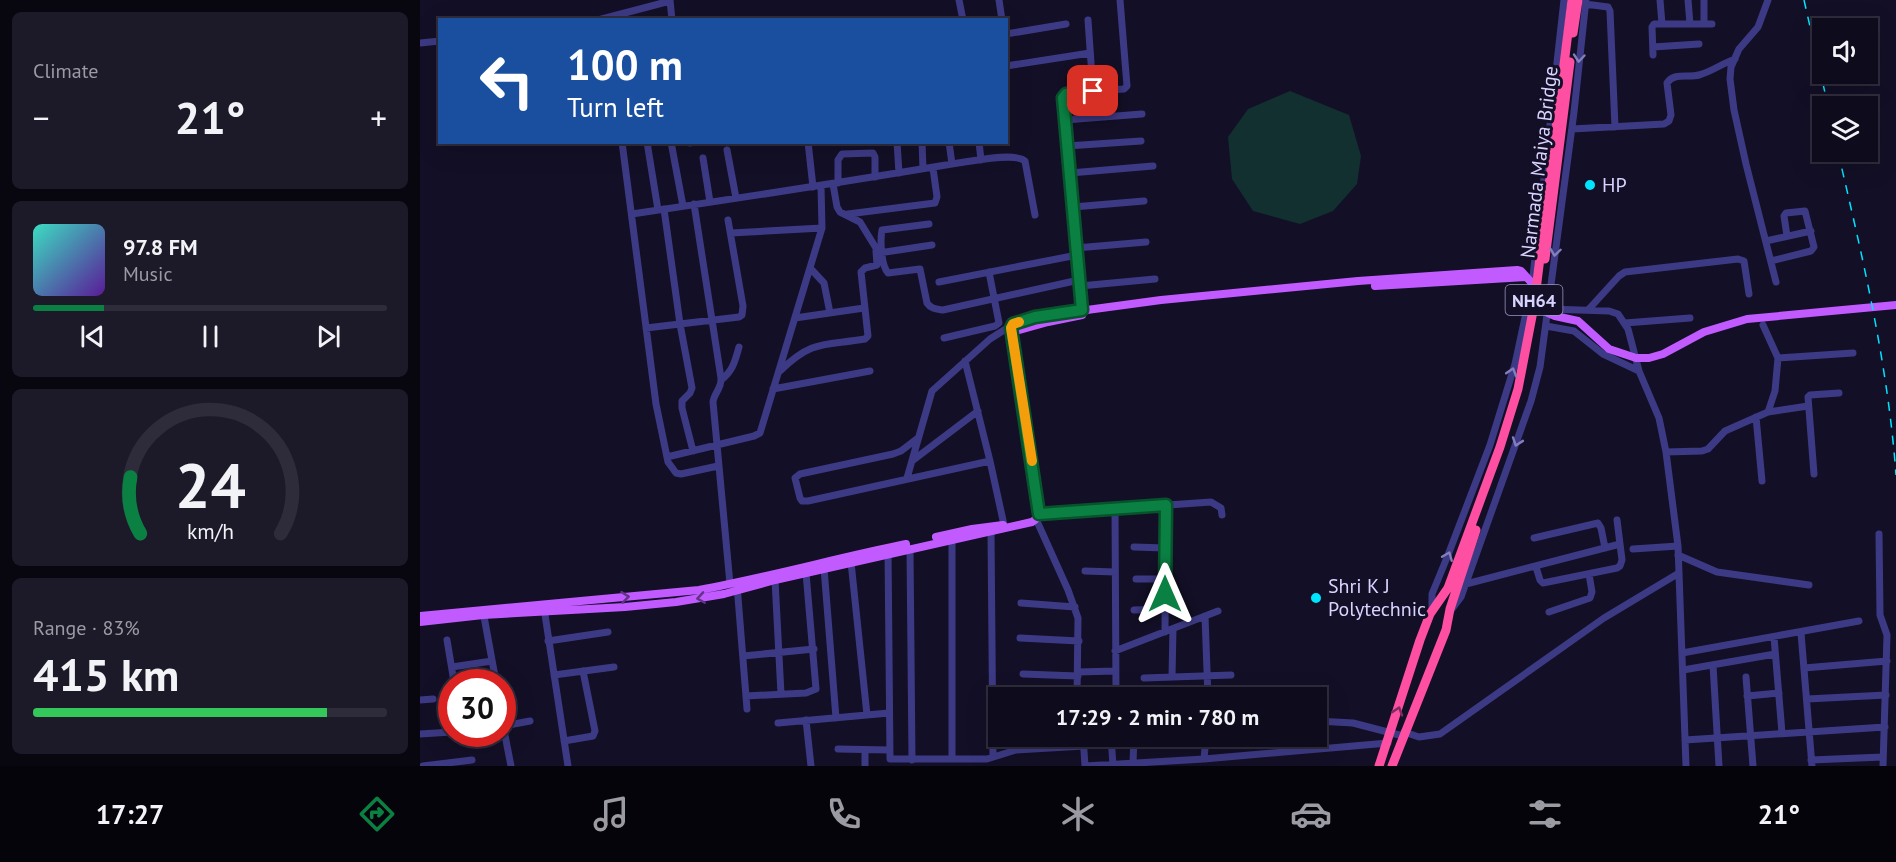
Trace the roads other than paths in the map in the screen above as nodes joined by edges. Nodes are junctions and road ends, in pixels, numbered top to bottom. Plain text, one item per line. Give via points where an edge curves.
1 (959, 0) edge
2 (999, 0) edge
3 (1120, 0) edge
4 (1564, 0) edge
5 (1572, 0) edge
6 (1660, 0) edge
7 (1688, 0) edge
8 (1704, 0) edge
9 (1768, 0) edge
10 (670, 1) edge
11 (1583, 1) edge
12 (606, 18) edge
13 (672, 18) edge
14 (963, 18) edge
15 (1002, 18) edge
16 (1088, 20) dead end
17 (1066, 24) dead end
18 (1662, 24) junction
19 (1690, 24) junction
20 (1008, 34) edge
21 (438, 41) edge
22 (420, 43) edge
23 (1699, 44) dead end
24 (1653, 46) junction
25 (1090, 52) junction
26 (1653, 55) dead end
27 (1735, 59) junction
28 (1008, 66) edge
29 (1093, 91) junction
30 (1142, 114) dead end
31 (1065, 120) junction
32 (1615, 127) junction
33 (1572, 129) junction
34 (1141, 141) dead end
35 (622, 144) edge
36 (647, 144) edge
37 (671, 144) edge
38 (808, 144) edge
39 (897, 144) edge
40 (922, 144) edge
41 (950, 144) edge
42 (979, 144) edge
43 (1067, 146) junction
44 (728, 150) dead end
45 (704, 158) dead end
46 (981, 160) junction
47 (952, 164) junction
48 (1153, 166) dead end
49 (933, 168) junction
50 (923, 169) junction
51 (899, 173) junction
52 (1070, 173) junction
53 (875, 177) junction
54 (836, 184) junction
55 (817, 186) junction
56 (736, 198) junction
57 (1144, 201) dead end
58 (710, 202) junction
59 (694, 204) junction
60 (683, 206) junction
61 (1073, 207) junction
62 (661, 209) junction
63 (632, 214) junction
64 (846, 215) junction
65 (1035, 215) dead end
66 (728, 220) dead end
67 (929, 224) dead end
68 (822, 228) junction
69 (1811, 231) junction
70 (731, 233) junction
71 (1787, 236) junction
72 (1766, 241) junction
73 (1146, 242) dead end
74 (932, 245) dead end
75 (1077, 251) junction
76 (879, 252) junction
77 (1771, 261) junction
78 (810, 268) junction
79 (989, 272) junction
80 (1526, 277) junction
81 (1155, 279) dead end
82 (939, 282) dead end
83 (1776, 282) dead end
84 (1080, 283) junction
85 (1532, 285) junction
86 (1749, 294) dead end
87 (995, 299) junction
88 (1896, 305) edge
89 (864, 308) junction
90 (1082, 310) junction
91 (1587, 310) junction
92 (1549, 311) junction
93 (830, 313) junction
94 (795, 318) junction
95 (1690, 318) dead end
96 (712, 320) junction
97 (1624, 323) junction
98 (680, 324) junction
99 (1763, 325) dead end
100 (1546, 326) junction
101 (646, 328) junction
102 (1012, 329) junction
103 (944, 338) dead end
104 (739, 347) dead end
105 (1853, 353) dead end
106 (1778, 358) junction
107 (965, 361) junction
108 (1640, 370) junction
109 (870, 371) dead end
110 (778, 372) junction
111 (721, 380) junction
112 (773, 389) junction
113 (1839, 393) dead end
114 (1808, 406) junction
115 (978, 411) junction
116 (1768, 412) junction
117 (1756, 417) junction
118 (918, 438) junction
119 (717, 445) junction
120 (693, 451) junction
121 (1666, 452) junction
122 (667, 457) junction
123 (912, 461) junction
124 (990, 461) junction
125 (718, 466) junction
126 (1814, 474) dead end
127 (907, 478) junction
128 (1762, 481) dead end
129 (1166, 505) junction
130 (1115, 508) junction
131 (1222, 515) dead end
132 (1038, 516) junction
133 (1617, 519) dead end
134 (1004, 525) junction
135 (1025, 525) junction
136 (991, 532) junction
137 (1879, 534) dead end
138 (952, 536) junction
139 (1534, 538) dead end
140 (1620, 544) junction
141 (1677, 546) junction
142 (1134, 547) dead end
143 (1165, 548) junction
144 (1605, 548) junction
145 (910, 549) junction
146 (1633, 549) dead end
147 (888, 550) junction
148 (1678, 555) junction
149 (851, 562) junction
150 (1536, 567) junction
151 (824, 568) junction
152 (1085, 571) dead end
153 (1115, 572) junction
154 (806, 573) junction
155 (1588, 573) junction
156 (1679, 573) junction
157 (1136, 579) dead end
158 (1165, 579) junction
159 (775, 580) junction
160 (1466, 584) junction
161 (1809, 585) dead end
162 (735, 586) junction
163 (1452, 590) junction
164 (1021, 603) dead end
165 (1075, 607) junction
166 (544, 608) junction
167 (1165, 609) junction
168 (1134, 610) dead end
169 (1218, 611) dead end
170 (1432, 611) junction
171 (483, 612) junction
172 (1549, 612) dead end
173 (1449, 613) junction
174 (420, 616) edge
175 (1205, 616) junction
176 (1859, 621) dead end
177 (420, 622) edge
178 (1173, 629) junction
179 (608, 632) dead end
180 (1165, 632) junction
181 (1802, 633) junction
182 (1774, 637) junction
183 (1020, 639) dead end
184 (447, 640) dead end
185 (548, 641) junction
186 (1079, 641) junction
187 (814, 649) junction
188 (1115, 651) junction
189 (778, 653) junction
190 (1682, 653) junction
191 (1775, 654) junction
192 (743, 656) junction
193 (492, 661) junction
194 (1887, 661) junction
195 (1713, 665) junction
196 (452, 667) joint
197 (614, 667) dead end
198 (1804, 668) junction
199 (494, 669) edge
200 (1683, 670) junction
201 (583, 671) junction
202 (1115, 671) junction
203 (1023, 674) dead end
204 (1078, 674) junction
205 (554, 675) junction
206 (1231, 675) dead end
207 (1172, 677) junction
208 (1207, 677) junction
209 (1746, 677) dead end
210 (1144, 678) dead end
211 (1077, 687) edge
212 (1116, 687) edge
213 (1207, 687) edge
214 (1779, 693) junction
215 (781, 694) junction
216 (1886, 695) junction
217 (746, 696) junction
218 (1747, 696) junction
219 (433, 699) dead end
220 (1807, 699) junction
221 (420, 700) edge
222 (747, 709) dead end
223 (889, 712) junction
224 (867, 715) junction
225 (836, 718) junction
226 (806, 720) junction
227 (530, 721) dead end
228 (516, 722) edge
229 (1327, 722) edge
230 (778, 723) dead end
231 (1885, 727) junction
232 (1809, 731) junction
233 (1391, 732) junction
234 (438, 733) edge
235 (1782, 733) junction
236 (420, 734) edge
237 (1403, 734) junction
238 (1750, 735) junction
239 (1717, 737) junction
240 (1685, 740) junction
241 (564, 741) junction
242 (1388, 743) junction
243 (507, 747) edge
244 (1066, 747) edge
245 (1083, 747) edge
246 (1112, 747) edge
247 (1134, 747) edge
248 (1205, 747) edge
249 (838, 749) dead end
250 (865, 750) junction
251 (890, 750) junction
252 (993, 757) junction
253 (1883, 757) junction
254 (952, 759) junction
255 (1204, 759) junction
256 (472, 760) dead end
257 (912, 760) junction
258 (1133, 763) junction
259 (1183, 763) edge
260 (1811, 763) edge
261 (1113, 765) edge
262 (423, 766) edge
263 (511, 766) edge
264 (568, 766) edge
265 (811, 766) edge
266 (865, 766) edge
267 (1085, 766) edge
268 (1379, 766) edge
269 (1392, 766) edge
270 (1686, 766) edge
271 (1719, 766) edge
272 (1753, 766) edge
273 (1883, 766) edge

1 - 14 street
2 - 15 street
3 - 29 street via 1127,86
4 - 85 street
5 - 163 highway, NH64 via 1526,357
6 - 18 street
7 - 19 street
8 - 19 street via 1708,24
9 - 27 street via 1758,27
10 - 12 street
10 - 13 street
11 - 32 street via 1610,10
11 -> 33 street, NH64
11 - 163 highway, Narmada Maiya Bridge / NH64 via 1529,371 1504,453
16 - 25 street
17 - 20 street
18 - 19 street
18 - 24 street via 1652,27
21 - 22 street
23 - 24 street
24 - 26 street
25 - 28 street
25 - 29 street
27 - 32 street via 1697,76 1670,79 1667,83 1671,115 1664,124
27 - 72 street via 1730,79 1734,110
29 - 31 street via 1066,94
30 - 31 street
31 - 43 street
32 - 33 street
33 -> 92 street, NH64
34 - 43 street
35 - 63 street
36 - 62 street
37 - 60 street
38 - 55 street
39 - 51 street
40 - 50 street
41 - 47 street
42 - 46 street
43 - 52 street
44 - 56 street
45 - 58 street
46 - 47 street
46 - 65 street via 1016,157 1025,161
47 - 49 street
48 - 52 street
49 - 50 street
49 - 64 street via 937,197 934,203
50 - 51 street
51 - 53 street
52 - 61 street
53 - 54 street
53 - 54 street via 873,153 842,154
54 - 55 street
54 - 64 street via 837,207
55 - 56 street
55 - 68 street
56 - 58 street
57 - 61 street
58 - 59 street
59 - 60 street
59 - 96 street
60 - 62 street
61 - 75 street
62 - 63 street
62 - 98 street
63 - 101 street
64 - 76 street via 860,222
66 - 70 street
67 - 76 street via 882,230
68 - 70 street
68 - 78 street
69 - 71 street
69 - 71 street via 1805,211 1786,213
69 - 77 street via 1811,252
70 - 96 street via 743,311 739,317
71 - 72 street
72 - 77 street
73 - 75 street
74 - 76 street
75 - 79 street
75 - 84 street
76 - 87 street via 888,273 920,269 930,307 943,310
76 - 89 street via 877,265 861,272
77 - 83 street
78 - 93 street via 824,283
78 - 94 street
79 - 82 street
79 - 87 street
80 - 85 main road
80 - 90 main road via 1517,270 1358,281
80 - 102 main road via 1358,287 1161,306 1083,315
81 - 84 street
84 - 87 street
84 - 90 street
85 - 92 main road
170 -> 85 street via 1431,594 1490,445 1515,364
86 - 91 street via 1744,261 1738,259 1625,272
87 - 103 street via 999,323
88 - 92 main road via 1747,319 1704,332 1649,358 1609,349 1578,321
89 - 93 street
89 - 110 street via 868,332 865,339 816,345
90 - 102 main road via 1035,317
91 - 92 street
91 - 97 street via 1618,314
92 - 100 street, NH64
93 - 94 street
94 - 110 street
95 - 97 street
96 - 98 street
96 - 111 street
97 - 108 street
98 - 101 street
98 - 120 street via 692,388 682,401 682,408
99 - 106 street
100 - 108 street via 1574,331 1603,354
100 -> 160 street, NH64 via 1531,401
101 - 122 street
102 - 107 street via 990,339
102 - 132 main road
104 - 111 street via 732,369
105 - 106 street
106 - 116 street via 1775,391
107 - 115 street
107 - 118 street via 932,391
108 - 121 street via 1659,418
109 - 112 street
110 - 112 street
111 - 119 street via 713,402
112 - 119 street via 760,433
113 - 114 street via 1808,396
114 - 116 street
114 - 126 street
115 - 123 street
115 - 124 street
116 - 117 street
117 - 121 street via 1725,431 1702,452
117 - 128 street
118 - 123 street
118 - 127 street via 893,454 795,478 804,501
119 - 120 street
119 - 125 street
120 - 122 street
121 - 141 street
122 - 125 street via 672,469 681,474
123 - 127 street
124 - 127 street
124 - 134 street
125 - 162 street
129 - 130 street
129 - 131 street via 1211,502 1221,508
129 - 143 street
130 - 132 street
130 - 153 street
132 - 135 main road
132 - 165 street
133 - 140 street
134 - 135 main road
134 - 138 main road
135 - 136 main road
136 - 138 main road
136 - 252 street
137 - 194 street via 1880,615 1886,628
138 - 145 main road
138 - 147 main road
138 - 254 street
139 - 144 street via 1598,523
140 - 144 street
140 - 155 street via 1620,566
141 - 146 street
141 - 148 street
142 - 143 street
143 - 158 street
144 - 150 street
145 - 147 main road
145 - 257 street
147 - 149 main road
147 - 162 main road via 845,556
147 - 223 street
148 - 156 street
148 - 161 street via 1717,572
149 - 151 main road
149 - 224 street
150 - 155 street via 1543,583
150 - 160 street
151 - 154 main road
151 - 225 street
152 - 153 street
153 - 188 street
154 - 159 main road
154 - 187 street
155 - 172 street via 1590,598
156 - 190 street
156 - 237 street via 1604,618 1440,734
157 - 158 street
158 - 167 street
159 - 162 main road
159 - 189 street
160 - 173 street, NH64 via 1458,604
162 - 166 main road via 676,602
162 - 192 street
163 - 170 highway, NH64
163 - 173 highway, NH64
164 - 165 street
165 - 186 street
166 - 171 main road
166 - 185 street
167 - 168 street
167 - 180 street
169 - 175 street
233 -> 170 highway, NH64
171 - 174 main road
171 - 177 main road
171 - 193 street
173 - 237 highway, NH64 via 1446,630
175 - 178 street
175 - 208 street
176 - 181 street
178 - 180 street
178 - 207 street
179 - 185 street
180 - 188 street
181 - 182 street
181 - 198 street
182 - 190 street
182 - 191 street
183 - 186 street
184 - 196 street
185 - 205 street
186 - 204 street
187 - 189 street
187 - 215 street via 816,689
188 - 202 street
189 - 192 street
189 - 215 street
190 - 200 street
191 - 195 street
191 - 214 street
192 - 217 street
193 - 196 street
193 - 199 street
194 - 198 street
194 - 216 street
195 - 200 street
195 - 239 street
197 - 201 street
198 - 220 street
200 - 240 street
201 - 205 street
201 - 241 street via 595,731 593,736
202 - 204 street
202 - 212 street
203 - 204 street
204 - 211 street
205 - 241 street
206 - 208 street
207 - 208 street
207 - 210 street
208 - 213 street
209 - 218 street
214 - 218 street
214 - 235 street
215 - 217 street
216 - 220 street
216 - 231 street
217 - 222 street
218 - 238 street
219 - 221 street
220 - 232 street
223 - 224 street
223 - 251 street
224 - 225 street
225 - 226 street
226 - 230 street
226 - 265 street
227 - 228 street
229 - 233 street
231 - 232 street
231 - 253 street
232 - 235 street
232 - 260 street
233 - 237 street
233 - 242 highway, NH64
234 - 236 street
235 - 238 street
237 - 269 highway, NH64
238 - 239 street
238 - 272 street
239 - 240 street
239 - 271 street
240 - 270 street
241 - 264 street
242 - 255 street
242 - 268 highway, NH64
243 - 263 street
244 - 252 street via 1016,750
245 - 267 street
246 - 261 street
247 - 258 street
248 - 255 street
249 - 250 street
250 - 251 street
250 - 266 street
251 - 257 street via 892,760
252 - 254 street
253 - 260 street
253 - 273 street
254 - 257 street
255 - 259 street
256 - 262 street
258 - 259 street
258 - 261 street
261 - 267 street

